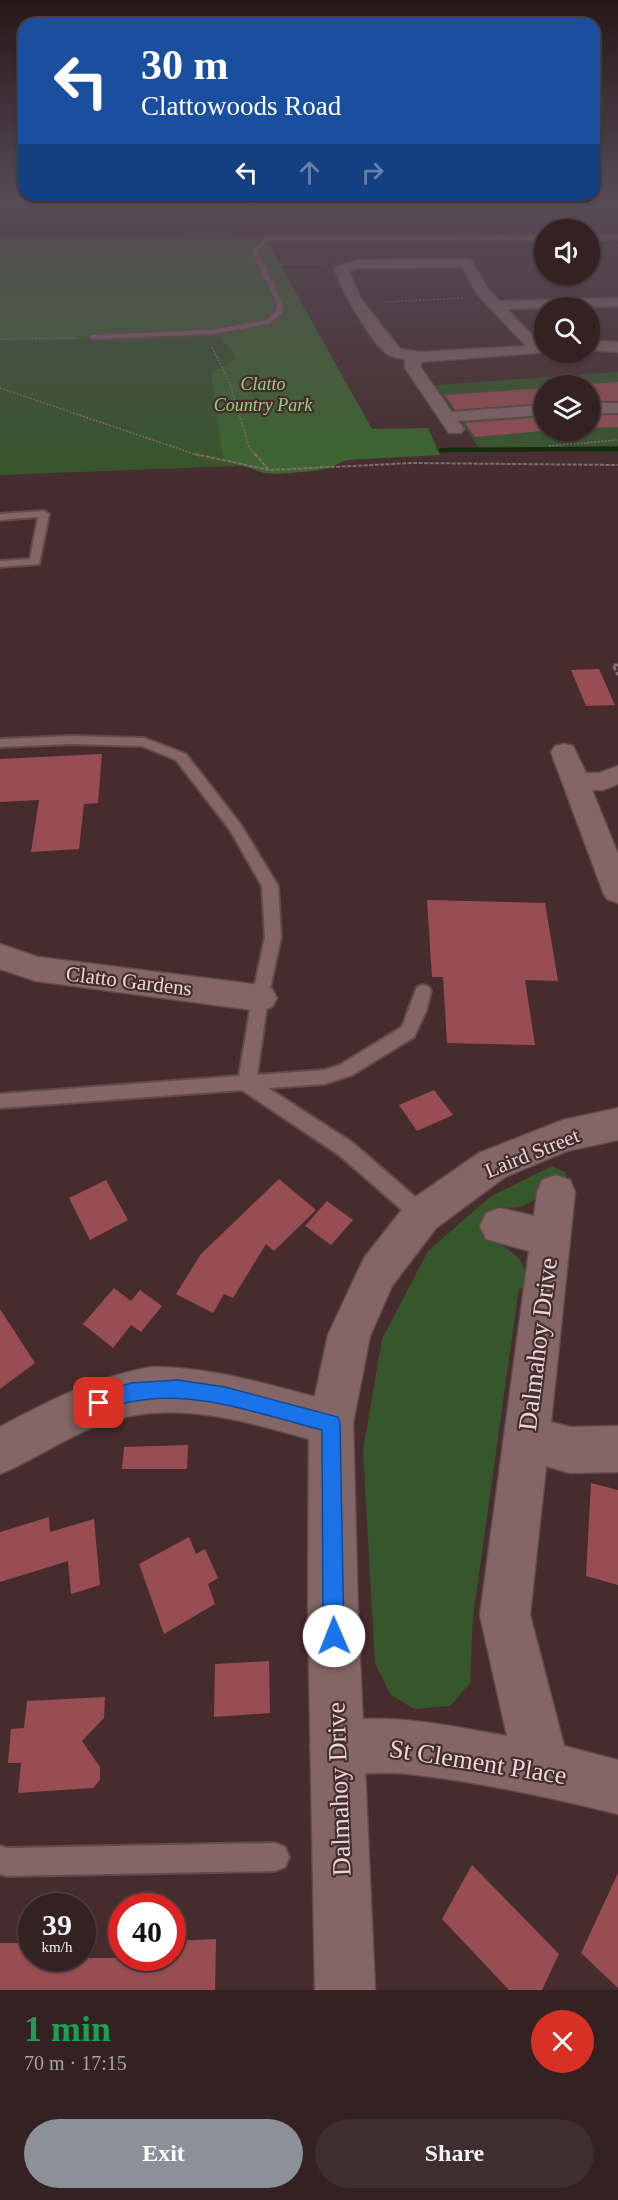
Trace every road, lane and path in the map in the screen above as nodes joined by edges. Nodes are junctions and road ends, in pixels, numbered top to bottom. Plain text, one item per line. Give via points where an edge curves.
1 (276, 296) edge
2 (354, 296) edge
3 (488, 296) edge
4 (492, 301) junction
5 (618, 302) edge
6 (359, 304) junction
7 (212, 332) junction
8 (93, 337) joint
9 (0, 339) edge
10 (534, 343) edge
11 (600, 346) edge
12 (618, 347) edge
13 (534, 350) edge
14 (413, 357) junction
15 (0, 388) edge
16 (600, 408) edge
17 (618, 408) edge
18 (534, 411) edge
19 (618, 441) edge
20 (549, 446) dead end
21 (618, 466) edge
22 (269, 470) junction
23 (0, 517) edge
24 (0, 564) edge
25 (618, 665) edge
26 (618, 675) edge
27 (0, 743) edge
28 (564, 752) dead end
29 (618, 774) edge
30 (576, 782) junction
31 (618, 892) edge
32 (0, 956) edge
33 (423, 991) dead end
34 (260, 998) junction
35 (247, 1084) junction
36 (0, 1101) edge
37 (618, 1124) edge
38 (556, 1192) dead end
39 (422, 1215) junction
40 (500, 1226) dead end
41 (551, 1238) junction
42 (331, 1423) junction
43 (526, 1438) junction
44 (618, 1449) edge
45 (0, 1451) edge
46 (337, 1747) junction
47 (542, 1768) junction
48 (618, 1787) edge
49 (275, 1857) dead end
50 (0, 1860) edge
51 (345, 1990) edge

1 - 7 lane via 279,311 269,322
2 - 6 street
3 - 4 street
4 - 5 street
4 - 6 path
4 - 10 street
6 - 14 street via 392,351
7 - 8 lane
7 - 22 path via 212,347 230,384 249,447
8 - 9 path
11 - 12 street
13 - 14 street
14 - 18 street via 413,368 447,418
15 - 22 path via 210,459
16 - 17 street
19 - 20 path
21 - 22 path via 413,463
23 - 24 lane via 44,514 35,562
25 - 26 path via 613,665
27 - 34 lane via 144,742 181,757 236,828 270,886 273,937
28 - 30 street
29 - 30 street via 603,781
30 - 31 street
32 - 34 street, Clatto Gardens via 36,969
33 - 35 lane via 408,1032 346,1070 324,1077
34 - 35 lane
35 - 36 lane
35 - 39 lane via 346,1149
37 - 39 street, Laird Street via 563,1136 492,1165
38 - 41 street, Dalmahoy Drive
39 - 42 street, Dalmahoy Drive via 378,1272 349,1335
40 - 41 street, Dalmahoy Drive
41 - 43 street, Dalmahoy Drive
42 - 45 street via 178,1389 131,1392 83,1408
42 - 46 street, Dalmahoy Drive
43 - 44 street via 570,1450
43 - 47 street, Dalmahoy Drive via 505,1615
46 - 47 street, St Clement Place via 407,1747
46 - 51 street, Dalmahoy Drive
47 - 48 street, St Clement Place
49 - 50 lane

